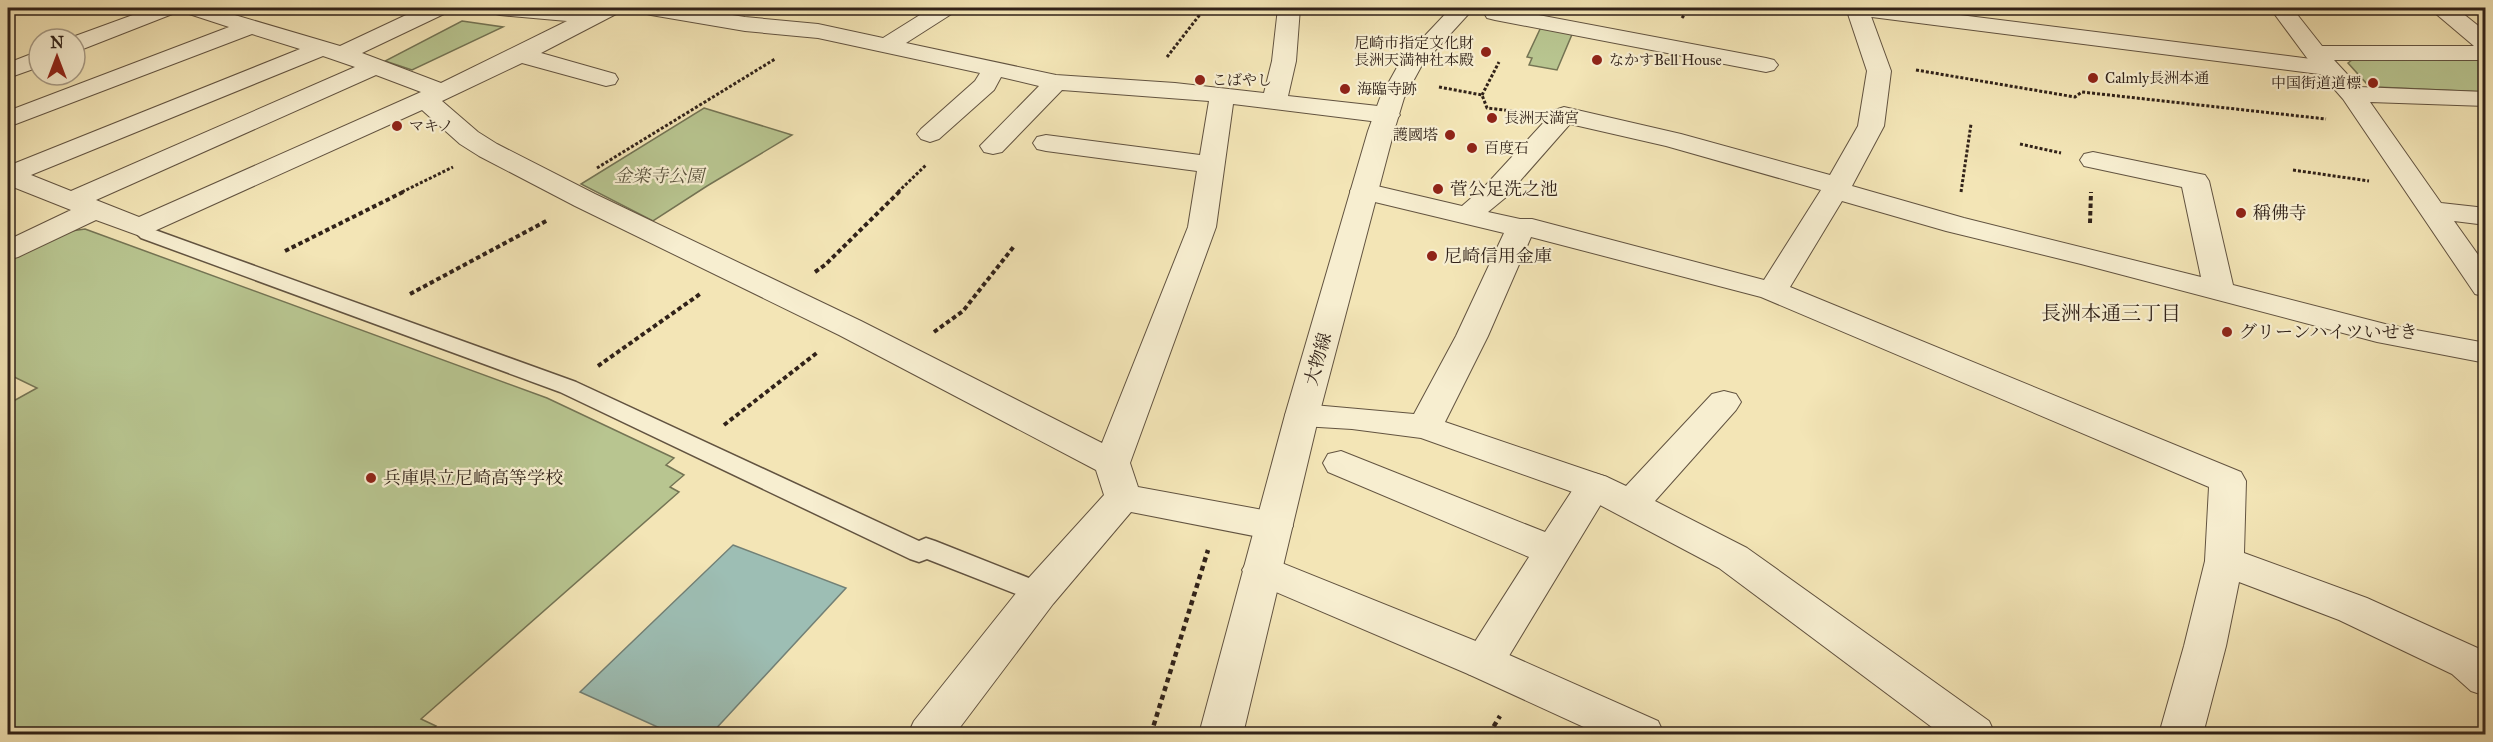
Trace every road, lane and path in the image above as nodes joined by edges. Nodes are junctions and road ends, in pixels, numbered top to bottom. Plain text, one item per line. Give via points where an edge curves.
1 (171, 8) edge
2 (189, 8) edge
3 (438, 8) edge
4 (500, 8) edge
5 (651, 8) edge
6 (945, 8) edge
7 (1206, 8) edge
8 (1289, 8) edge
9 (1463, 8) edge
10 (1857, 8) edge
11 (2281, 8) edge
12 (2443, 8) edge
13 (600, 12) edge
14 (1495, 13) dead end
15 (251, 27) junction
16 (818, 31) junction
17 (87, 40) edge
18 (2486, 44) edge
19 (886, 46) junction
20 (332, 51) junction
21 (2486, 52) edge
22 (520, 55) junction
23 (2321, 60) junction
24 (1498, 62) dead end
25 (27, 63) edge
26 (1877, 64) junction
27 (1766, 65) dead end
28 (375, 67) junction
29 (994, 68) junction
30 (8, 70) edge
31 (606, 79) dead end
32 (1056, 82) junction
33 (1438, 87) dead end
34 (1144, 90) junction
35 (2352, 93) junction
36 (1482, 95) junction
37 (433, 96) junction
38 (1222, 96) junction
39 (2486, 99) edge
40 (1275, 103) junction
41 (1387, 115) junction
42 (1564, 115) junction
43 (8, 120) edge
44 (2372, 123) junction
45 (1971, 124) dead end
46 (930, 134) dead end
47 (1046, 143) dead end
48 (2020, 144) dead end
49 (993, 146) dead end
50 (2166, 147) dead end
51 (488, 150) junction
52 (2093, 160) junction
53 (927, 164) dead end
54 (1211, 165) junction
55 (2293, 170) dead end
56 (2170, 175) junction
57 (8, 176) edge
58 (1836, 188) junction
59 (1364, 191) junction
60 (574, 194) junction
61 (2424, 199) junction
62 (82, 205) junction
63 (1468, 215) junction
64 (2486, 217) edge
65 (1956, 225) junction
66 (140, 227) junction
67 (1520, 228) junction
68 (2453, 242) junction
69 (1015, 245) dead end
70 (2486, 246) edge
71 (8, 250) edge
72 (2089, 257) junction
73 (245, 271) junction
74 (732, 272) junction
75 (2486, 288) edge
76 (1772, 291) junction
77 (2219, 292) junction
78 (783, 296) junction
79 (369, 316) junction
80 (850, 328) junction
81 (2486, 353) edge
82 (902, 355) junction
83 (568, 387) junction
84 (1724, 402) dead end
85 (1302, 415) junction
86 (1425, 427) junction
87 (696, 447) junction
88 (1341, 463) dead end
89 (1117, 480) junction
90 (1594, 486) junction
91 (1630, 505) junction
92 (1274, 526) junction
93 (1209, 546) dead end
94 (1553, 551) junction
95 (2224, 561) junction
96 (1263, 570) junction
97 (1039, 593) junction
98 (1483, 662) junction
99 (2486, 679) edge
100 (930, 735) edge
101 (1151, 735) edge
102 (1221, 735) edge
103 (1642, 735) edge
104 (1973, 735) edge
105 (2181, 735) edge

1 - 17 street
2 - 15 street
3 - 20 street
4 - 13 street
5 - 16 street via 745,24
6 - 19 street
7 - 34 path
8 - 40 street
9 - 41 street, 大物線 via 1412,62
10 - 23 street
10 - 26 street
11 - 23 street
12 - 18 street
13 - 22 street
14 - 27 street
15 - 20 street
15 - 43 street
16 - 19 street
16 - 60 path
19 - 29 street
20 - 28 street
20 - 57 street
21 - 23 street
22 - 31 street
22 - 37 street
23 - 35 street
24 - 36 path
25 - 30 street
26 - 44 path via 2075,97 2082,92
26 - 58 street via 1870,126
28 - 37 street
28 - 62 street
29 - 32 street
29 - 46 street via 985,85
32 - 34 street
32 - 49 street
33 - 36 path
34 - 38 street
35 - 39 street
35 - 44 street
36 - 42 path via 1487,108
37 - 51 street via 469,138
37 - 66 street
38 - 40 street
38 - 54 street
40 - 41 street
41 - 59 street, 大物線
42 - 58 street via 1672,140
42 - 63 street via 1495,192
44 - 61 street
45 - 65 path
47 - 54 street
48 - 52 path
50 - 56 street
51 - 60 street
51 - 73 path
52 - 56 street
52 - 72 path
53 - 78 path via 825,265
54 - 89 street via 1202,227
55 - 61 path
56 - 77 street via 2195,181
57 - 62 street
58 - 65 street
58 - 76 street
59 - 63 street
59 - 85 street, 大物線
60 - 74 street
60 - 79 path
61 - 64 street
61 - 68 street
62 - 66 street
62 - 71 street
63 - 67 street
65 - 72 street
66 - 73 lane via 148,234
67 - 76 street
67 - 86 street via 1472,336
68 - 70 street
68 - 75 street
69 - 82 path via 963,311
72 - 77 street
73 - 79 lane
74 - 78 street
74 - 83 path
76 - 95 street via 2228,481
77 - 81 street via 2388,335
78 - 80 street
79 - 83 lane
80 - 82 street
80 - 87 path
82 - 89 street
83 - 87 lane
84 - 91 street
85 - 86 street
85 - 92 street, 大物線
86 - 90 street
87 - 97 lane via 919,552 926,548
88 - 94 street
89 - 92 street
89 - 97 street
90 - 91 street
90 - 94 street
91 - 104 street via 1733,558
92 - 96 street, 大物線
93 - 101 path
94 - 98 street
95 - 99 street via 2353,609 2468,662
95 - 105 street
96 - 98 street
96 - 102 street, 大物線
97 - 100 street
98 - 103 street

